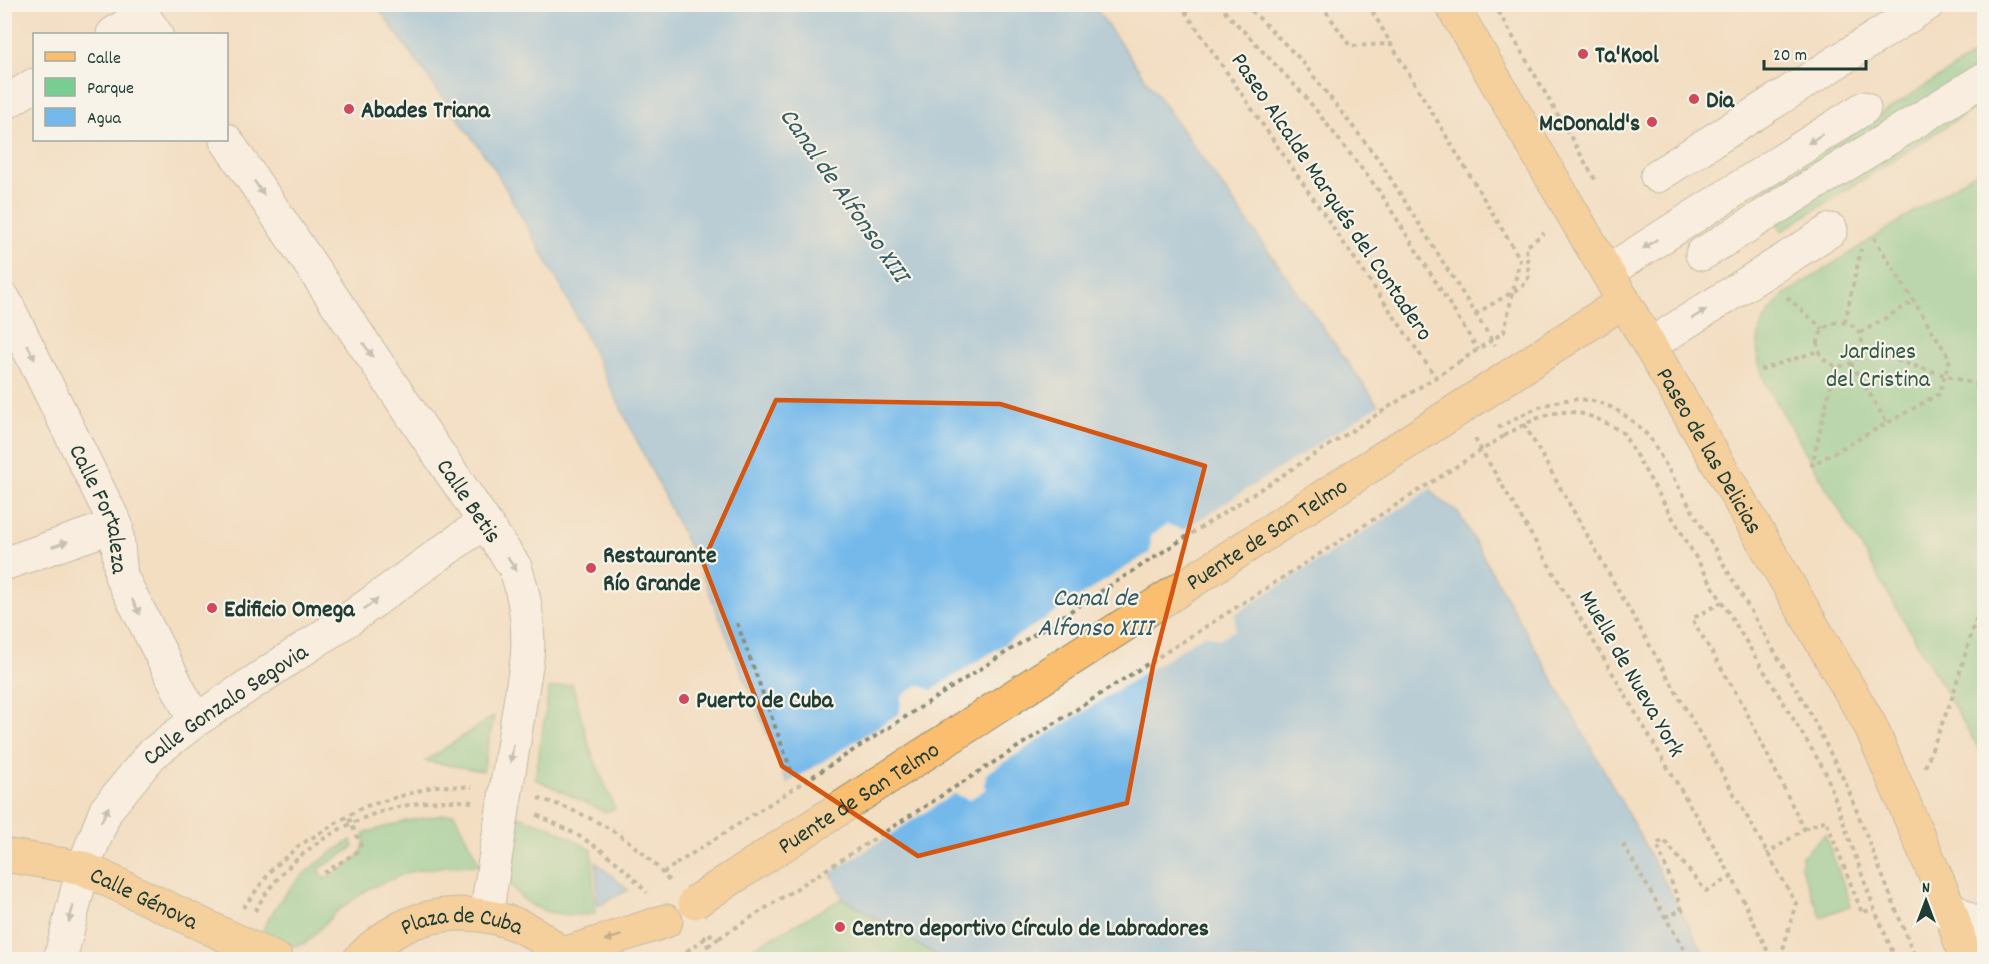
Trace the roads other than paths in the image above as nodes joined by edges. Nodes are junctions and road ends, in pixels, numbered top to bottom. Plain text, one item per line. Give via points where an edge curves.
1 (1451, 4) edge
2 (1929, 4) edge
3 (144, 18) edge
4 (115, 33) edge
5 (1984, 79) edge
6 (33, 86) edge
7 (4, 104) edge
8 (1864, 108) dead end
9 (227, 141) edge
10 (1658, 176) dead end
11 (1831, 230) dead end
12 (1702, 254) dead end
13 (1607, 272) junction
14 (4, 299) edge
15 (1624, 301) junction
16 (1650, 345) junction
17 (484, 522) junction
18 (116, 525) junction
19 (4, 564) edge
20 (195, 721) junction
21 (4, 855) edge
22 (83, 868) junction
23 (1949, 907) junction
24 (486, 916) junction
25 (666, 921) junction
26 (1984, 930) edge
27 (563, 957) edge
28 (60, 960) edge
29 (278, 960) edge
30 (359, 960) edge
31 (630, 960) edge
32 (1966, 960) edge
33 (1978, 960) edge

1 - 13 main road, Paseo de las Delicias
2 - 10 street
3 - 4 street
5 - 12 street
6 - 7 street
8 -> 13 street
9 -> 17 street, Calle Betis
16 -> 11 street
13 - 15 main road, Paseo de las Delicias
14 -> 18 street, Calle Fortaleza
15 - 16 main road, Paseo de las Delicias
15 - 25 main road, Puente de San Telmo, bridge
16 - 23 main road, Paseo de las Delicias via 1870,725
20 -> 17 street, Calle Gonzalo Segovia via 349,620
17 -> 24 street, Calle Betis via 515,567 528,613 527,659
19 -> 18 street
18 -> 20 street, Calle Fortaleza via 121,576
22 -> 20 street, Calle Gonzalo Segovia via 106,810 151,755
21 - 22 main road, Calle Génova
22 -> 28 street, Calle Gonzalo Segovia
22 - 29 main road, Calle Génova
23 - 26 street
23 - 32 main road, Paseo de las Delicias
23 - 33 main road, Paseo de las Delicias
24 - 27 main road, Plaza de Cuba via 514,924
24 - 30 main road, Plaza de Cuba via 428,918 400,928
25 -> 27 main road, Puente de San Telmo
25 - 31 main road, Puente de San Telmo

